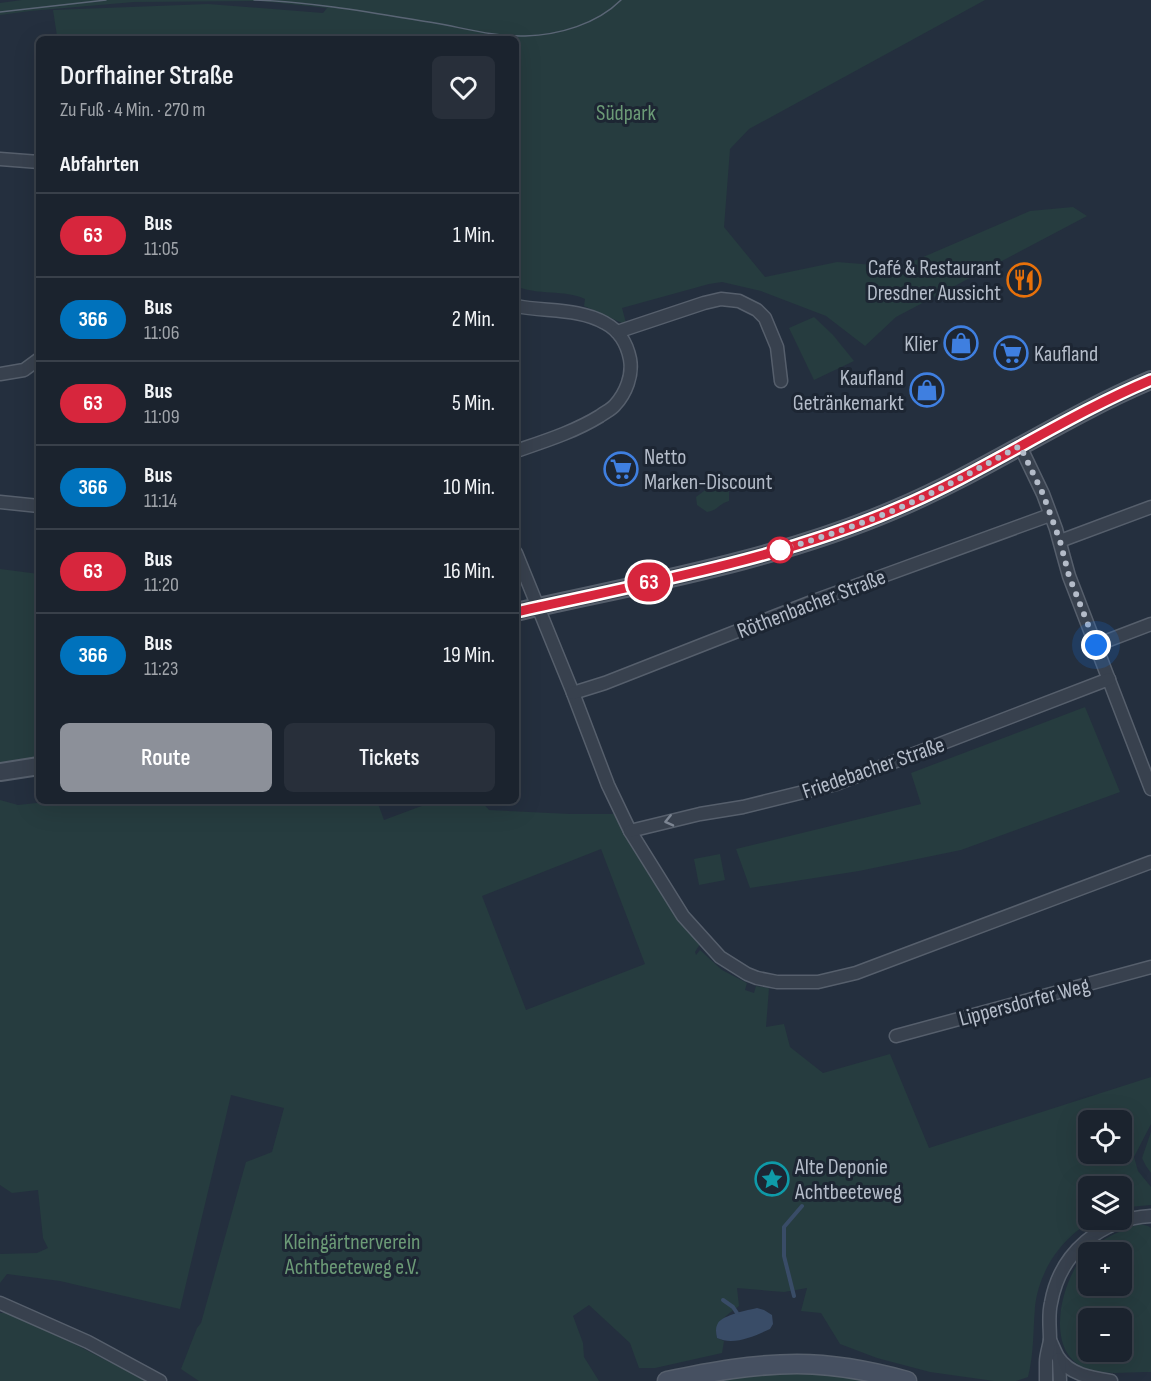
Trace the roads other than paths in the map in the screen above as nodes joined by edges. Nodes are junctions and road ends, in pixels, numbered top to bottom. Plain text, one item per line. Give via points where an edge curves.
1 (0, 159) edge
2 (36, 162) edge
3 (519, 306) edge
4 (617, 332) junction
5 (36, 361) edge
6 (1, 374) edge
7 (1151, 380) edge
8 (781, 381) dead end
9 (1020, 446) junction
10 (519, 450) edge
11 (0, 502) edge
12 (36, 506) edge
13 (1151, 507) edge
14 (1050, 515) junction
15 (1060, 541) junction
16 (519, 560) edge
17 (538, 607) junction
18 (519, 611) edge
19 (1151, 624) edge
20 (1096, 645) junction
21 (1109, 679) junction
22 (573, 693) junction
23 (36, 766) edge
24 (0, 772) edge
25 (1150, 782) edge
26 (630, 831) junction
27 (1151, 862) edge
28 (1151, 967) edge
29 (896, 1036) dead end
30 (1151, 1216) edge
31 (0, 1303) edge
32 (1050, 1340) junction
33 (1059, 1359) junction
34 (160, 1381) edge
35 (667, 1381) edge
36 (907, 1381) edge
37 (1046, 1381) edge
38 (1060, 1381) edge
39 (1111, 1381) edge

1 - 2 street
3 - 4 street via 587,316 605,322
4 - 8 street via 704,303 721,299 739,301 765,318 777,347
4 - 10 street via 627,346 631,369 628,386 615,406 587,424
5 - 6 street via 24,370
7 - 9 street
9 - 14 street
9 - 17 street via 898,508 828,535 715,567
11 - 12 street
13 - 15 street
14 - 15 street
14 - 22 street, Röthenbacher Straße
15 - 20 street
16 - 17 street
17 - 18 street
17 - 22 street
19 - 20 street
20 - 21 street
21 - 25 street
21 -> 26 street, Friedebacher Straße via 836,784
22 - 26 street
23 - 24 street
26 - 27 street via 683,916 720,957 747,974 777,982 818,982 856,973
28 - 29 street, Lippersdorfer Weg
30 - 32 street via 1104,1228 1070,1257 1054,1288
31 - 34 street via 88,1342
32 - 33 street
32 - 37 street
33 - 38 street
33 - 39 street via 1083,1377
35 - 36 main road via 753,1366 797,1364 867,1371

